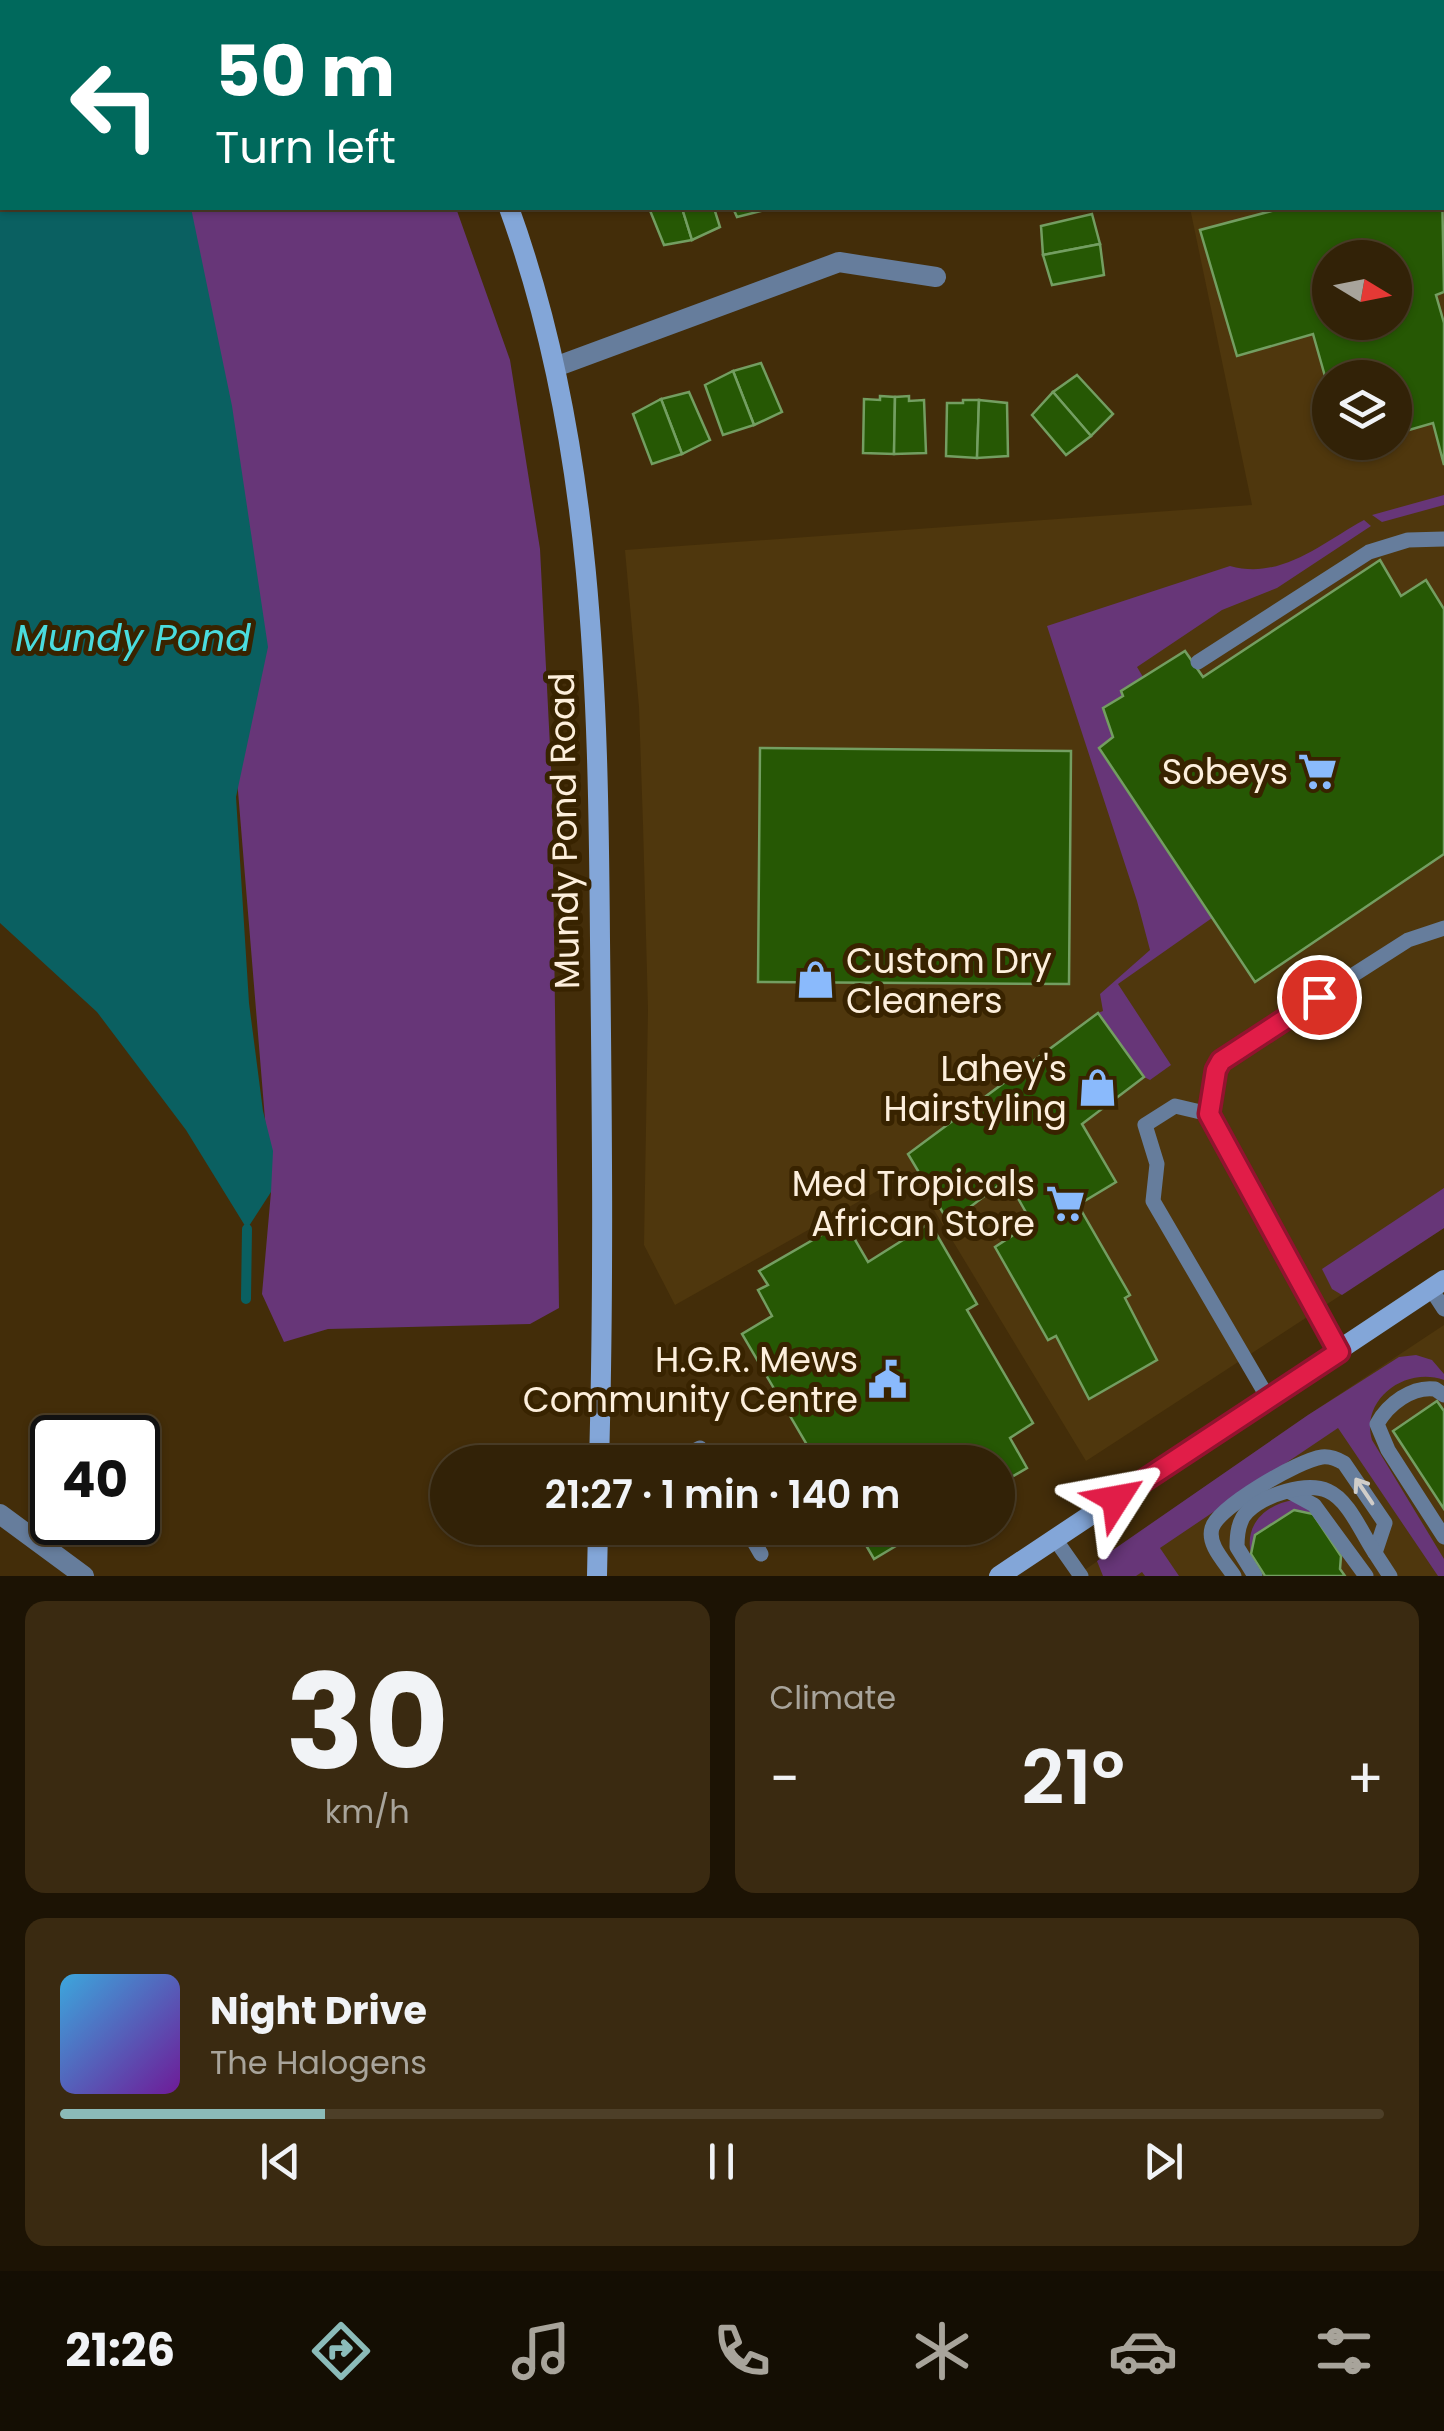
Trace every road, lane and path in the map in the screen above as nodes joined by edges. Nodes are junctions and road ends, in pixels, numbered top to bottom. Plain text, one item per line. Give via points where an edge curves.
1 (509, 210) edge
2 (936, 277) dead end
3 (556, 366) junction
4 (1444, 539) edge
5 (1198, 662) dead end
6 (1444, 928) edge
7 (1209, 1114) junction
8 (1438, 1285) edge
9 (1444, 1309) edge
10 (1339, 1352) junction
11 (1444, 1395) edge
12 (1268, 1398) junction
13 (599, 1445) edge
14 (1288, 1492) junction
15 (0, 1514) edge
16 (1444, 1537) edge
17 (1055, 1539) junction
18 (598, 1545) edge
19 (756, 1545) edge
20 (1374, 1552) junction
21 (761, 1554) dead end
22 (84, 1576) edge
23 (597, 1576) edge
24 (998, 1576) edge
25 (1080, 1576) edge
26 (1234, 1576) edge
27 (1255, 1576) edge
28 (1366, 1576) edge
29 (1390, 1576) edge

1 - 3 street, Mundy Pond Road
2 - 3 street via 839,262
3 - 13 street, Mundy Pond Road via 580,509 597,736
4 - 5 lane via 1408,540 1368,552
6 - 7 lane via 1408,940 1228,1055 1216,1070
7 - 10 lane
7 - 12 lane via 1175,1106 1145,1125 1157,1164 1153,1200
8 - 9 lane
8 - 10 street
10 - 12 street
11 - 16 lane via 1412,1391 1377,1424
12 - 17 street
14 - 20 lane via 1332,1492
14 - 27 lane via 1248,1510 1242,1521 1237,1547
14 - 28 lane via 1314,1505
15 - 22 street
17 - 24 street
17 - 25 lane
18 - 23 street
19 - 21 lane
20 -> 26 lane via 1385,1523 1344,1462 1321,1457 1288,1470 1217,1517 1212,1544
20 - 29 lane

